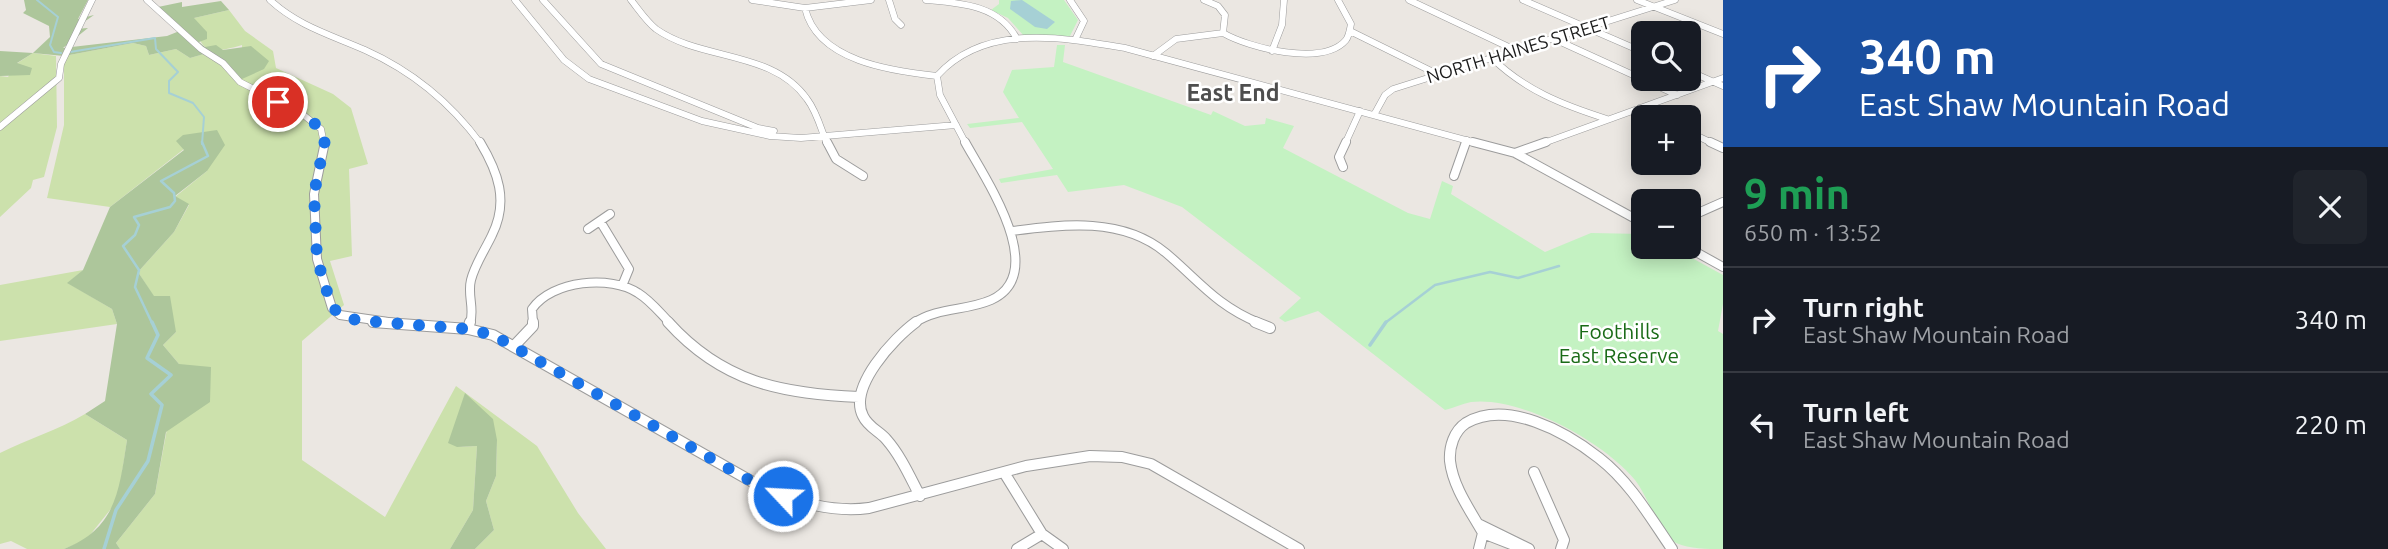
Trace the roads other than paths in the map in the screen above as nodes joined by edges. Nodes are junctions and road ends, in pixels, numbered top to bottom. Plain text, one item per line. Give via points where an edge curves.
1 (92, 0) edge
2 (147, 0) edge
3 (270, 0) edge
4 (515, 0) edge
5 (543, 0) edge
6 (631, 0) edge
7 (752, 0) edge
8 (871, 0) edge
9 (889, 0) edge
10 (926, 0) edge
11 (1070, 0) edge
12 (1203, 0) edge
13 (1284, 0) edge
14 (1338, 0) edge
15 (1409, 0) edge
16 (1523, 0) edge
17 (1637, 0) edge
18 (1675, 0) edge
19 (851, 1) edge
20 (1654, 7) junction
21 (805, 8) junction
22 (901, 25) dead end
23 (1587, 27) junction
24 (1350, 32) junction
25 (1223, 33) junction
26 (1723, 34) edge
27 (1552, 38) junction
28 (1017, 39) junction
29 (1075, 40) junction
30 (1631, 47) edge
31 (1515, 50) junction
32 (1272, 51) junction
33 (1153, 56) junction
34 (1491, 57) junction
35 (1437, 74) junction
36 (937, 76) junction
37 (1701, 76) edge
38 (1723, 78) edge
39 (1713, 81) junction
40 (1723, 86) edge
41 (1677, 94) junction
42 (1648, 105) edge
43 (1360, 111) junction
44 (1631, 111) edge
45 (1374, 115) junction
46 (1609, 120) junction
47 (956, 125) junction
48 (0, 127) edge
49 (825, 135) junction
50 (807, 136) junction
51 (1701, 138) edge
52 (1467, 140) junction
53 (1723, 148) edge
54 (1515, 153) junction
55 (1343, 167) dead end
56 (863, 176) dead end
57 (1454, 176) dead end
58 (1723, 202) edge
59 (1701, 212) edge
60 (610, 214) dead end
61 (1631, 216) edge
62 (600, 221) junction
63 (588, 229) dead end
64 (1012, 231) junction
65 (1701, 255) edge
66 (1723, 267) edge
67 (622, 286) junction
68 (1270, 328) dead end
69 (468, 329) junction
70 (515, 345) junction
71 (859, 397) junction
72 (1534, 472) dead end
73 (1005, 474) junction
74 (920, 496) junction
75 (1481, 528) junction
76 (1042, 534) junction
77 (1017, 549) edge
78 (1063, 549) edge
79 (1299, 549) edge
80 (1479, 549) edge
81 (1527, 549) edge
82 (1560, 549) edge
83 (1672, 549) edge

1 - 48 street via 61,64 59,78
2 - 69 street via 240,82 301,113 321,129 325,140 314,194 317,259 332,308 351,319
3 - 69 street via 309,29 416,76 440,95 491,161 503,207 473,271 473,314
4 - 50 street via 564,60 589,79 725,127 770,136
5 - 50 street via 592,57 611,70 758,128
6 - 49 street via 660,31 761,67 796,85 816,111
7 - 21 street
8 - 19 street
9 - 22 street
10 - 28 street via 1003,18
11 - 29 street via 1084,21
12 - 25 street via 1225,15
13 - 32 street via 1282,24
14 - 24 street via 1350,19
15 - 31 street
16 - 23 street
17 - 20 street
18 - 20 street, NORTH HAINES STREET
19 - 21 street
20 - 23 street, NORTH HAINES STREET
20 - 26 street
21 - 36 street via 817,35 848,54 887,69
23 - 27 street, NORTH HAINES STREET
23 - 30 street
24 - 32 street via 1324,50
24 - 35 street
25 - 32 street via 1238,43
25 - 33 street via 1179,37 1163,44
27 - 31 street, NORTH HAINES STREET
27 - 41 street
28 - 29 street
28 - 36 street via 964,50 947,61
29 - 33 street
31 - 34 street, NORTH HAINES STREET
33 - 43 street
34 - 35 street, NORTH HAINES STREET
34 - 46 street via 1524,87
35 - 45 street, NORTH HAINES STREET via 1388,92
36 - 47 street via 940,95
37 - 39 street
38 - 39 street
39 - 40 street
39 - 41 street
41 - 42 street
43 - 45 street
43 - 55 street via 1339,157
44 - 46 street
45 - 52 street
46 - 54 street
47 - 49 street
47 - 64 street
49 - 50 street
49 - 56 street via 834,159
51 - 53 street
52 - 54 street
52 - 57 street
54 - 61 street
58 - 59 street
60 - 62 street
62 - 63 street
62 - 67 street via 629,269
64 - 68 street via 1077,225 1133,234 1160,248 1223,306
64 - 71 street via 1014,272 1002,294 934,312 907,328 887,349
65 - 66 street
67 - 70 street via 587,284 544,297 532,309 531,330
67 - 71 street via 647,296 689,345 718,367 800,394
69 - 70 street
70 - 74 street via 765,489 802,504 861,509
71 - 74 street via 864,418 892,447
72 - 82 street via 1564,540
73 - 74 street
73 - 76 street
73 - 79 street via 1095,455 1137,459
75 - 80 street
75 - 81 street
75 - 83 street via 1450,464 1450,449 1466,423 1500,415 1574,440 1599,458 1635,495
76 - 77 street
76 - 78 street

